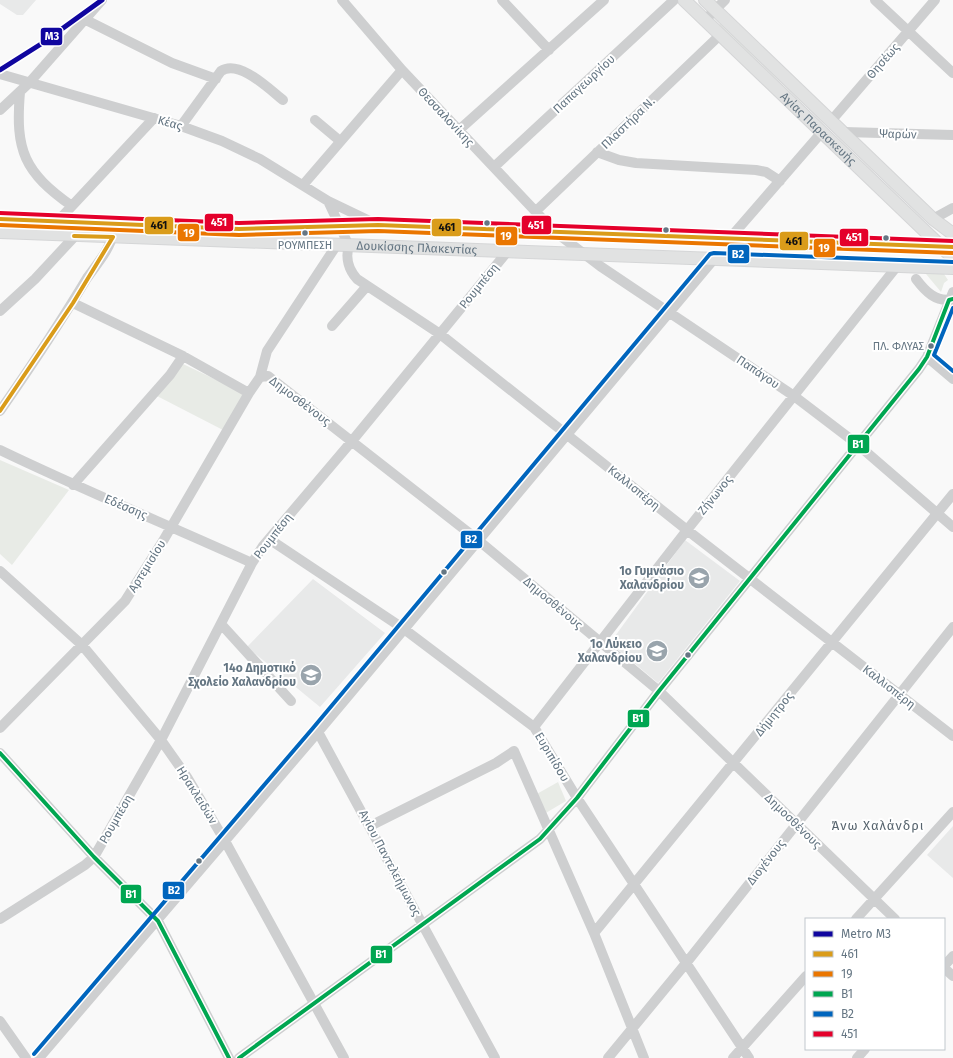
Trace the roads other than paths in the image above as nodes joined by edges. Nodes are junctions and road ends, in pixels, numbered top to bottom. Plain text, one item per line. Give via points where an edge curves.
1 (102, 0) edge
2 (342, 0) edge
3 (502, 0) edge
4 (604, 0) edge
5 (674, 0) edge
6 (684, 0) edge
7 (705, 0) edge
8 (725, 0) edge
9 (875, 0) edge
10 (935, 0) edge
11 (715, 10) junction
12 (86, 20) junction
13 (705, 20) junction
14 (908, 32) junction
15 (720, 34) junction
16 (549, 50) junction
17 (402, 70) junction
18 (953, 73) edge
19 (0, 74) edge
20 (216, 79) junction
21 (29, 83) junction
22 (20, 92) junction
23 (283, 100) dead end
24 (0, 110) edge
25 (154, 118) junction
26 (315, 120) dead end
27 (831, 121) junction
28 (182, 126) junction
29 (459, 130) junction
30 (822, 132) junction
31 (844, 132) junction
32 (953, 135) edge
33 (340, 141) junction
34 (597, 152) junction
35 (494, 167) junction
36 (780, 181) junction
37 (303, 185) junction
38 (328, 201) junction
39 (72, 206) junction
40 (953, 208) edge
41 (536, 211) junction
42 (0, 219) edge
43 (933, 219) junction
44 (58, 222) junction
45 (115, 225) junction
46 (378, 225) junction
47 (341, 226) junction
48 (554, 231) junction
49 (0, 232) edge
50 (953, 234) edge
51 (75, 236) junction
52 (113, 237) junction
53 (730, 238) junction
54 (336, 246) junction
55 (350, 246) junction
56 (947, 247) edge
57 (507, 252) junction
58 (584, 255) junction
59 (953, 258) edge
60 (714, 259) junction
61 (898, 266) junction
62 (953, 268) edge
63 (916, 279) dead end
64 (367, 286) junction
65 (952, 297) edge
66 (73, 302) junction
67 (0, 311) edge
68 (670, 312) junction
69 (332, 326) dead end
70 (440, 334) junction
71 (183, 356) junction
72 (927, 357) junction
73 (262, 377) junction
74 (953, 379) edge
75 (250, 393) junction
76 (794, 396) junction
77 (0, 411) edge
78 (567, 434) junction
79 (352, 441) junction
80 (857, 444) junction
81 (0, 450) edge
82 (73, 485) junction
83 (953, 494) edge
84 (937, 514) junction
85 (171, 526) junction
86 (953, 527) edge
87 (687, 530) junction
88 (269, 539) junction
89 (478, 540) junction
90 (252, 563) junction
91 (0, 571) edge
92 (750, 580) junction
93 (221, 624) junction
94 (953, 627) edge
95 (404, 629) junction
96 (600, 642) junction
97 (832, 643) junction
98 (82, 645) junction
99 (659, 691) junction
100 (900, 696) junction
101 (291, 701) dead end
102 (534, 727) junction
103 (0, 728) edge
104 (318, 732) junction
105 (953, 736) edge
106 (161, 740) junction
107 (0, 753) edge
108 (734, 762) junction
109 (577, 798) junction
110 (953, 812) edge
111 (796, 825) junction
112 (370, 826) junction
113 (548, 830) junction
114 (225, 841) junction
115 (94, 857) junction
116 (635, 884) junction
117 (874, 899) junction
118 (857, 918) edge
119 (894, 918) edge
120 (0, 919) edge
121 (158, 921) junction
122 (422, 924) junction
123 (594, 934) junction
124 (953, 956) edge
125 (687, 962) junction
126 (945, 966) edge
127 (945, 968) edge
128 (953, 976) edge
129 (805, 977) edge
130 (314, 1003) junction
131 (0, 1021) edge
132 (632, 1030) junction
133 (742, 1047) junction
134 (864, 1050) edge
135 (26, 1058) edge
136 (39, 1058) edge
137 (229, 1058) edge
138 (239, 1058) edge
139 (344, 1058) edge
140 (495, 1058) edge
141 (608, 1058) edge
142 (644, 1058) edge
143 (733, 1058) edge
144 (749, 1058) edge
145 (857, 1058) edge

1 - 12 street
2 - 17 street, Θεσσαλονίκης
3 - 16 street
4 - 16 street
5 - 35 street, Παπαγεωργίου
6 - 13 main road, Αγίας Παρασκευής
7 - 11 main road, Αγίας Παρασκευής
8 - 11 street
9 - 14 street
10 - 14 street, Θησέως
11 - 13 street
11 - 27 main road, Αγίας Παρασκευής
12 - 20 street via 172,63
12 - 21 street
13 - 15 main road, Αγίας Παρασκευής
14 - 18 street
14 - 27 street, Θησέως
15 - 30 main road, Αγίας Παρασκευής
15 - 34 street, Πλαστήρα Ν.
16 - 29 street
17 - 29 street, Θεσσαλονίκης
17 - 33 street
19 - 21 street, Κέας
20 - 23 street via 225,68 236,68 265,85
20 - 28 street
21 - 22 street
21 - 25 street, Κέας
22 - 24 street
22 - 39 street via 18,127 28,162 44,185
25 - 28 street, Κέας
25 - 39 street
26 - 33 street
27 - 31 main road, Αγίας Παρασκευής
28 - 37 street, Κέας via 243,150
29 - 35 street, Θεσσαλονίκης
30 - 36 street
30 - 56 main road, Αγίας Παρασκευής
31 - 32 street, Ψαρών
31 - 43 main road, Αγίας Παρασκευής
33 - 37 street
34 - 36 street via 619,160 636,162 756,170 766,172
34 - 41 street, Πλαστήρα Ν.
35 - 41 street, Θεσσαλονίκης
36 - 53 street
37 - 38 street, Κέας
38 - 46 street, Κέας
38 - 47 street, Κέας
39 - 44 street
40 - 43 street
41 - 48 street, Θεσσαλονίκης
42 - 44 main road, Δουκίσσης Πλακεντίας
43 - 50 main road, Αγίας Παρασκευής
44 - 45 main road, Δουκίσσης Πλακεντίας
45 - 47 main road, Δουκίσσης Πλακεντίας via 239,229
45 - 52 street
46 - 47 main road, Δουκίσσης Πλακεντίας
46 - 48 main road, Δουκίσσης Πλακεντίας
47 - 55 street, Καλλισπέρη
48 - 53 main road, Δουκίσσης Πλακεντίας
48 - 58 street, Παπάγου
49 - 51 main road, Δουκίσσης Πλακεντίας
51 - 52 main road, Δουκίσσης Πλακεντίας
51 - 67 street via 35,279
52 - 54 main road, Δουκίσσης Πλακεντίας
52 - 66 street
53 - 56 main road, Δουκίσσης Πλακεντίας
54 - 55 main road, Δουκίσσης Πλακεντίας
54 - 73 street, Αρτεμισίου via 267,351
55 - 57 main road, Δουκίσσης Πλακεντίας
55 - 64 street, Καλλισπέρη via 347,253 352,272
56 - 59 main road, Αγίας Παρασκευής
57 - 58 main road, Δουκίσσης Πλακεντίας
57 - 70 street, Ρουμπέση
58 - 60 main road, Δουκίσσης Πλακεντίας
58 - 68 street, Παπάγου
60 - 61 main road, Δουκίσσης Πλακεντίας
60 - 68 street
61 - 62 main road, Δουκίσσης Πλακεντίας
61 - 76 street, Ζήνωνος
63 - 65 street via 926,292 934,297 941,300
64 - 69 street
64 - 70 street, Καλλισπέρη
65 - 72 street
66 - 71 street
66 - 77 street
68 - 76 street, Παπάγου
68 - 78 street
70 - 78 street, Καλλισπέρη
70 - 79 street, Ρουμπέση
71 - 75 street
71 - 82 street via 170,375
72 - 74 street
72 - 80 street
73 - 75 street, Αρτεμισίου
73 - 79 street, Δημοσθένους via 272,378
75 - 85 street, Αρτεμισίου
76 - 80 street, Παπάγου
76 - 87 street, Ζήνωνος
78 - 87 street, Καλλισπέρη
78 - 89 street
79 - 88 street, Ρουμπέση
79 - 89 street, Δημοσθένους
80 - 84 street, Παπάγου
80 - 92 street
81 - 82 street, Εδέσσης
82 - 85 street, Εδέσσης
83 - 84 street, Δήμητρος
84 - 86 street, Παπάγου
84 - 97 street, Δήμητρος
85 - 90 street, Εδέσσης
85 - 98 street, Αρτεμισίου via 125,601
87 - 92 street, Καλλισπέρη
87 - 96 street, Ζήνωνος
88 - 90 street, Ρουμπέση
88 - 95 street, Ευριπίδου
89 - 95 street
89 - 96 street, Δημοσθένους
90 - 93 street, Ρουμπέση
91 - 98 street, Ηρακλειδών
92 - 97 street, Καλλισπέρη
92 - 99 street
93 - 101 street
93 - 106 street, Ρουμπέση
94 - 100 street, Διογένους
95 - 102 street, Ευριπίδου
95 - 104 street
96 - 99 street, Δημοσθένους
96 - 102 street, Ζήνωνος
97 - 100 street, Καλλισπέρη
97 - 108 street, Δήμητρος
98 - 103 street, Αρτεμισίου
98 - 106 street, Ηρακλειδών
99 - 108 street, Δημοσθένους
99 - 109 street
100 - 105 street, Καλλισπέρη
100 - 111 street, Διογένους
102 - 109 street, Ευριπίδου
104 - 112 street, Αγίου Παντελεήμωνος
104 - 114 street
106 - 114 street, Ηρακλειδών via 187,777
106 - 115 street, Ρουμπέση
107 - 115 street
108 - 111 street, Δημοσθένους
108 - 116 street, Δήμητρος
109 - 113 street
109 - 116 street, Ευριπίδου
110 - 117 street
111 - 117 street, Δημοσθένους
111 - 125 street, Διογένους
112 - 113 street via 496,763 514,751
112 - 122 street, Αγίου Παντελεήμωνος
113 - 122 street via 540,839
113 - 123 street
114 - 121 street
114 - 130 street, Ηρακλειδών
115 - 120 street
115 - 121 street
116 - 123 street, Δήμητρος
116 - 125 street, Ευριπίδου
117 - 118 street
117 - 119 street, Δημοσθένους
121 - 136 street
121 - 137 street
122 - 130 street
122 - 140 street, Αγίου Παντελεήμωνος
123 - 132 street
124 - 126 street
125 - 132 street, Διογένους
125 - 133 street, Ευριπίδου
127 - 128 street
129 - 133 street
130 - 138 street
130 - 139 street, Ηρακλειδών
131 - 135 street
132 - 141 street, Διογένους
132 - 142 street
133 - 143 street
133 - 144 street, Ευριπίδου
134 - 145 street

